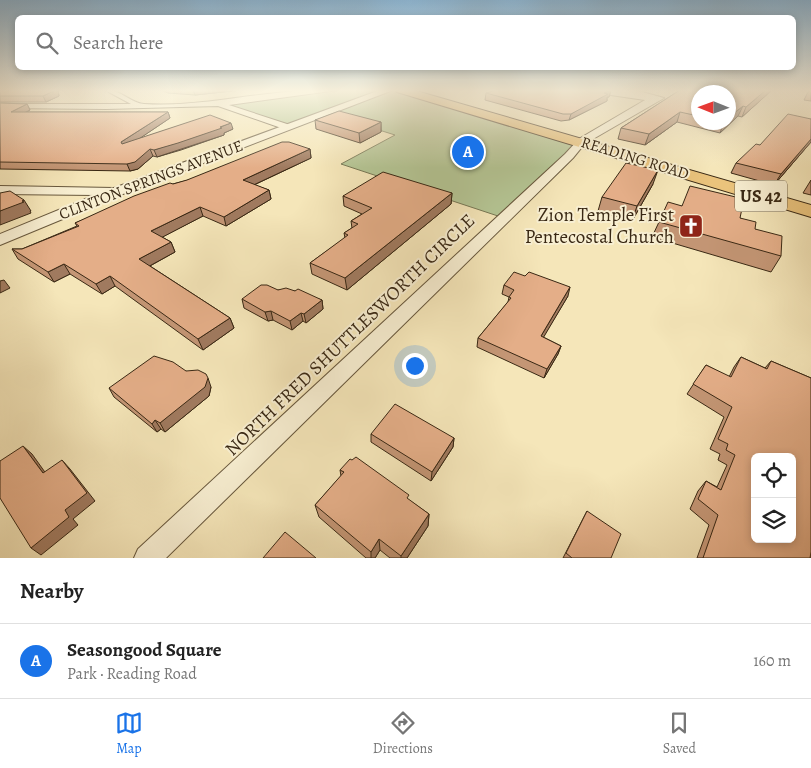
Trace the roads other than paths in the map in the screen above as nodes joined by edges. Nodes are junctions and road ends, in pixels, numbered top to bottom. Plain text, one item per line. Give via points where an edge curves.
1 (255, 116) edge
2 (318, 116) edge
3 (491, 116) edge
4 (611, 116) edge
5 (288, 127) junction
6 (581, 142) junction
7 (0, 190) edge
8 (118, 191) junction
9 (811, 211) edge
10 (0, 240) edge
11 (147, 558) edge

1 - 5 street
2 - 5 street, CLINTON SPRINGS AVENUE
3 - 6 main road, READING ROAD / US 42
4 - 6 street
5 - 8 street, CLINTON SPRINGS AVENUE
6 - 9 main road, READING ROAD / US 42
6 - 11 street, NORTH FRED SHUTTLESWORTH CIRCLE
7 - 8 street
8 - 10 street, CLINTON SPRINGS AVENUE

